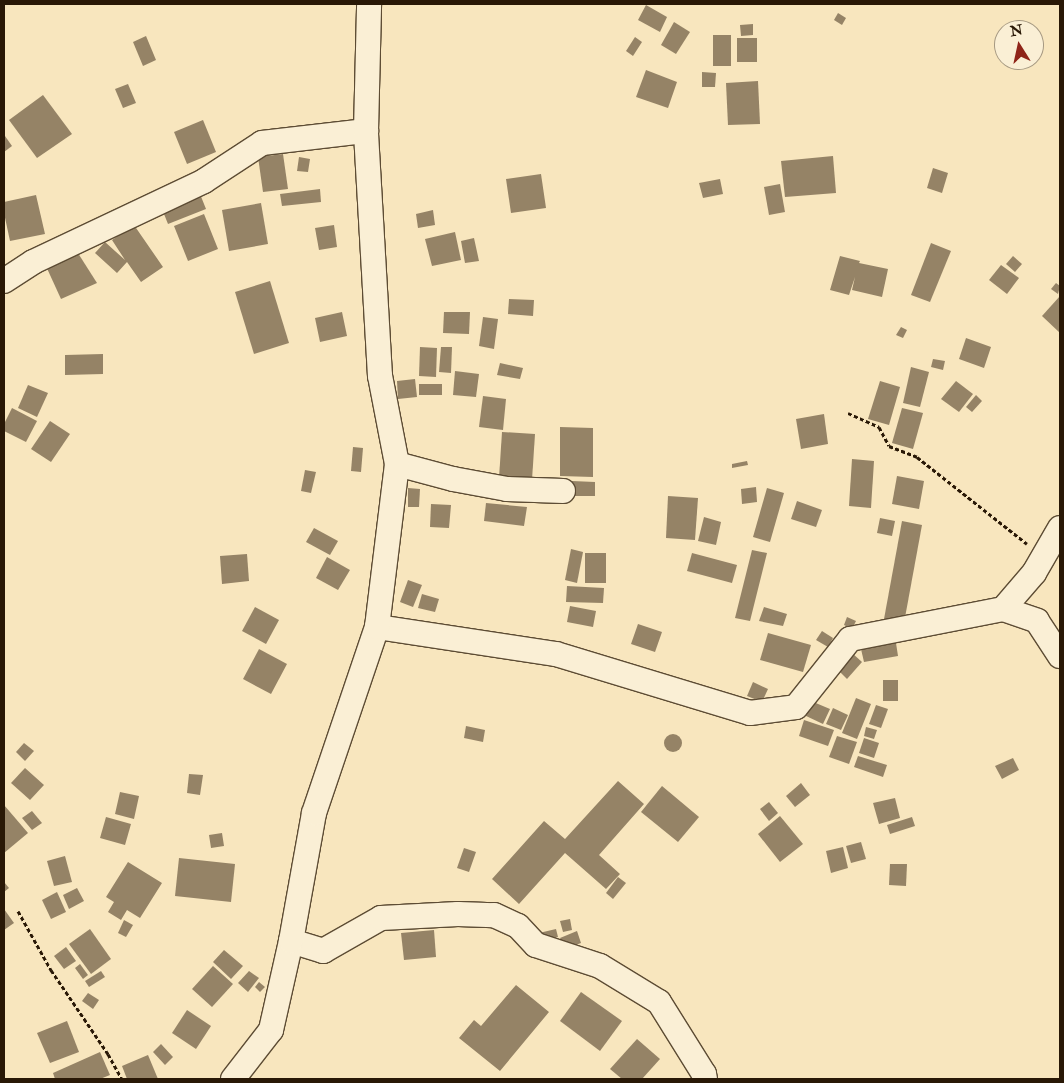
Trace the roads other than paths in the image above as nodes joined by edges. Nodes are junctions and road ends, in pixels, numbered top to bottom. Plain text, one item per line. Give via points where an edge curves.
1 (369, 4) edge
2 (366, 131) junction
3 (4, 281) edge
4 (397, 464) junction
5 (563, 490) dead end
6 (1060, 528) edge
7 (1003, 608) junction
8 (377, 626) junction
9 (1060, 656) edge
10 (291, 942) junction
11 (234, 1079) edge
12 (705, 1079) edge

1 - 2 street
2 - 3 street via 262,143 204,181 33,262
2 - 4 street via 380,376
4 - 5 street via 507,489
4 - 8 street
6 - 7 street via 1034,573
7 - 8 street via 850,639 796,707 750,713 556,654
7 - 9 street via 1037,621
8 - 10 street via 314,813
10 - 11 street via 271,1030
10 - 12 street via 323,951 381,918 494,915 518,926 536,945 600,966 659,1002

